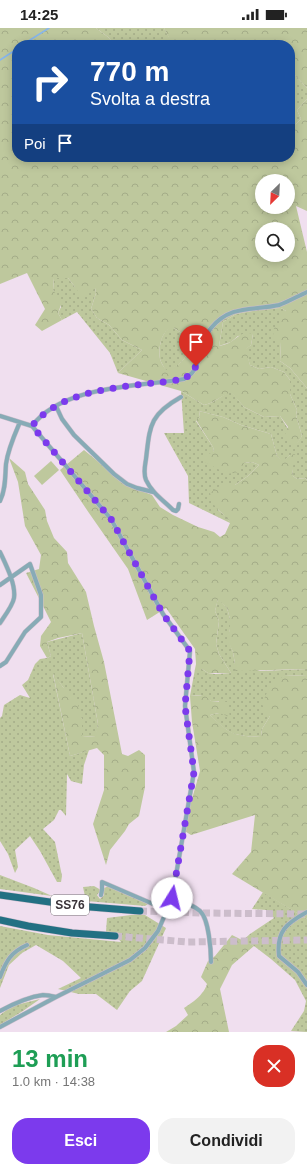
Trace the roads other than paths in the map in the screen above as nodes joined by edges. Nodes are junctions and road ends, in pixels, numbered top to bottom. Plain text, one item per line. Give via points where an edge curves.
1 (307, 292) edge
2 (181, 397) dead end
3 (56, 406) junction
4 (0, 416) edge
5 (20, 422) junction
6 (32, 426) junction
7 (153, 492) junction
8 (0, 501) edge
9 (179, 504) dead end
10 (0, 552) edge
11 (11, 578) junction
12 (0, 585) edge
13 (0, 623) edge
14 (0, 666) edge
15 (0, 895) edge
16 (101, 895) dead end
17 (172, 898) junction
18 (167, 910) junction
19 (140, 911) tunnel mouth
20 (307, 912) edge
21 (0, 920) edge
22 (115, 936) tunnel mouth
23 (27, 945) dead end
24 (211, 962) dead end
25 (0, 977) edge
26 (307, 986) edge
27 (56, 997) junction
28 (0, 1011) edge
29 (0, 1027) edge

1 - 3 street via 280,304 246,308 220,320 206,337 192,373 184,379 92,392 76,396
2 - 7 street via 159,413 153,420 150,430 144,474
3 - 6 street via 44,413
3 - 7 street via 74,434 114,474 127,484
4 - 5 street
5 - 6 street
5 - 8 street via 10,446
6 - 17 street via 111,519 163,614 190,651 185,706 194,772
7 - 9 street via 173,510 176,511
10 - 11 street
11 - 12 street
11 - 13 street via 14,598
11 - 14 street via 30,564 41,595 41,617 25,632 6,662
15 - 19 highway, SS76 via 78,906
16 - 18 street via 102,882
17 - 18 street
17 - 24 street via 196,908 204,915
18 - 27 street via 158,931 145,948 130,960
20 - 26 street via 280,934 278,949 279,956 298,972
21 - 22 highway, SS76 via 72,933
23 - 25 street via 17,949 6,961
27 - 28 street via 34,997
27 - 29 street

